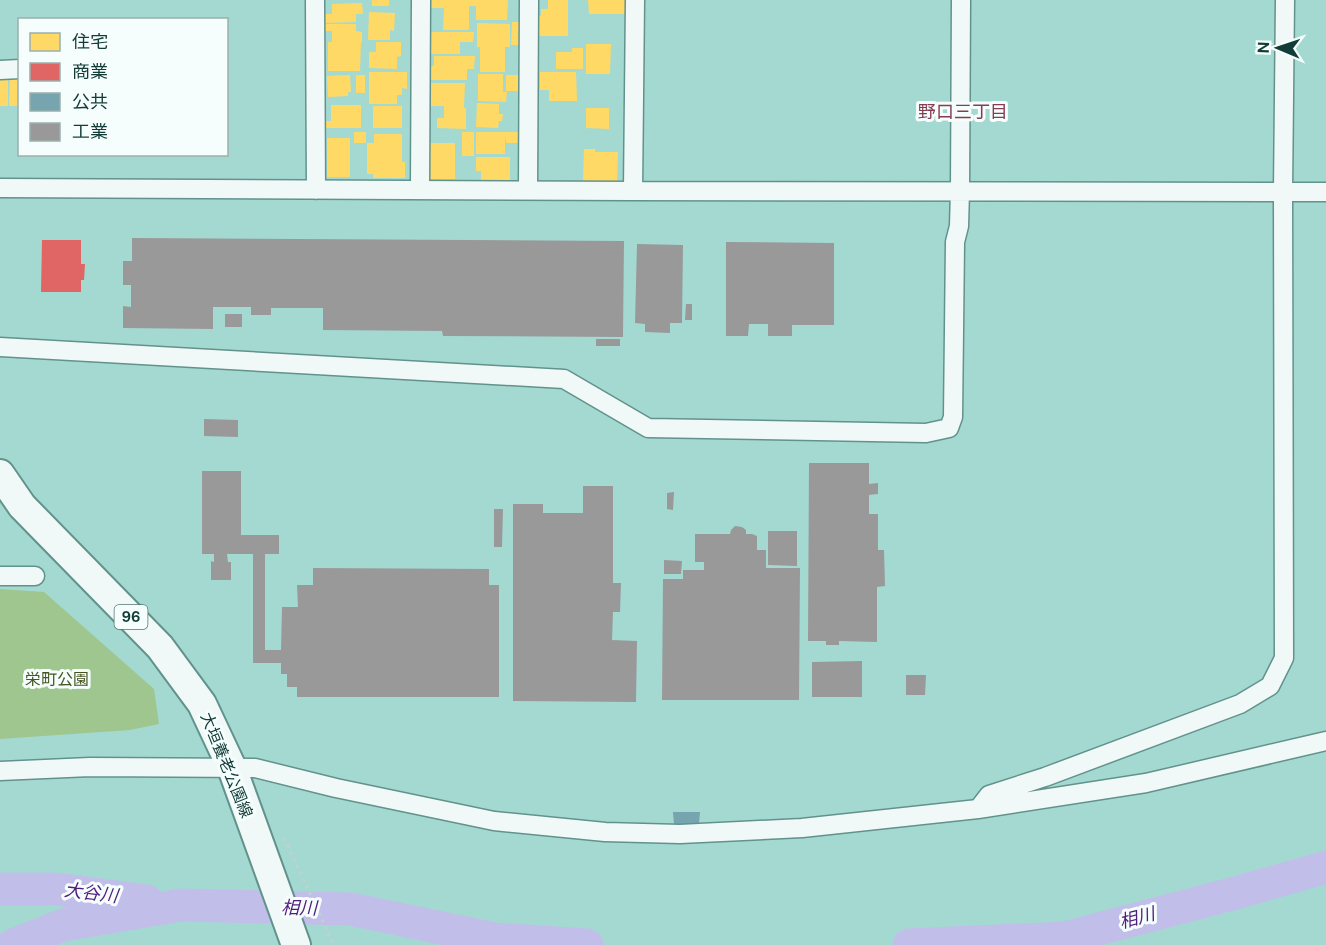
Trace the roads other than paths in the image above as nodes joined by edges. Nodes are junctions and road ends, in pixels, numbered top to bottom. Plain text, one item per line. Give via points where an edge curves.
1 (315, 0) edge
2 (421, 0) edge
3 (529, 0) edge
4 (635, 0) edge
5 (961, 0) edge
6 (1285, 0) edge
7 (18, 69) edge
8 (0, 70) edge
9 (0, 188) edge
10 (420, 189) junction
11 (316, 190) junction
12 (528, 190) junction
13 (633, 191) junction
14 (960, 191) junction
15 (1283, 191) junction
16 (1326, 192) edge
17 (0, 347) edge
18 (0, 474) edge
19 (0, 576) edge
20 (35, 576) dead end
21 (1326, 741) edge
22 (0, 771) edge
23 (233, 773) junction
24 (978, 809) junction
25 (296, 945) edge

1 - 11 street
2 - 10 street
3 - 12 street
4 - 13 street
5 - 14 street
6 - 15 street
7 - 8 street
9 - 11 street
10 - 11 street
10 - 12 street
12 - 13 street
13 - 14 street
14 - 15 street
14 - 17 street via 955,242 953,417 949,428 926,433 648,428 564,379
15 - 16 street
15 - 24 street via 1284,658 1270,686 1240,704 988,795
18 - 23 main road, 大垣養老公園線 / 96 via 22,506 160,647 202,704
19 - 20 street
21 - 24 street via 1146,783
22 - 23 street via 90,767
23 - 24 street via 255,768 494,821 604,832 680,834 802,828
23 - 25 main road, 大垣養老公園線 / 96

